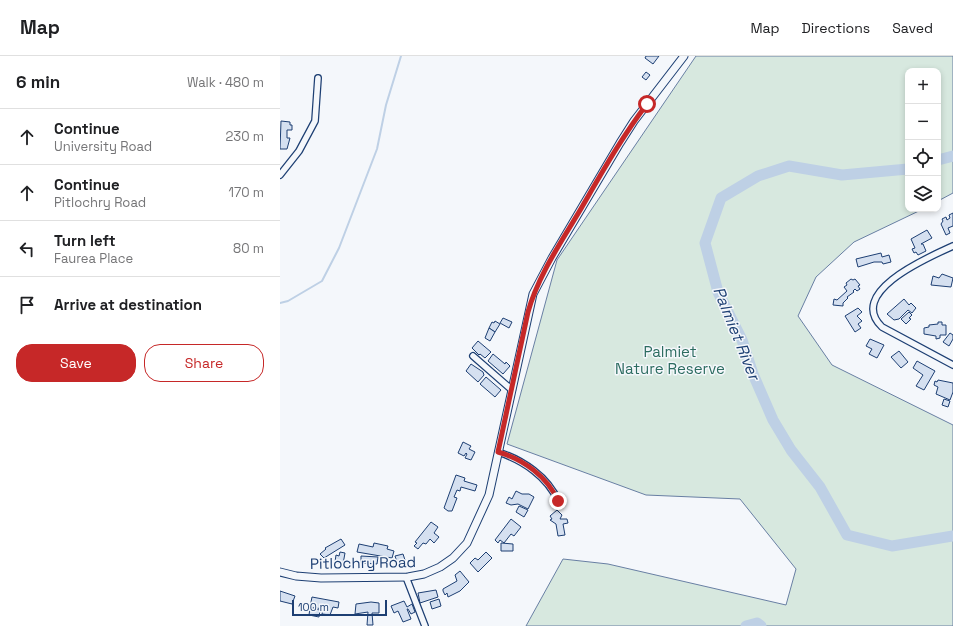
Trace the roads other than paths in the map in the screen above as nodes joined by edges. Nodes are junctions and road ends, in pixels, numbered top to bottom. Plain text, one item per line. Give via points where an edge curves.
1 (684, 56) edge
2 (318, 78) dead end
3 (280, 175) edge
4 (953, 246) edge
5 (473, 356) dead end
6 (953, 365) edge
7 (512, 390) junction
8 (498, 452) junction
9 (558, 501) dead end
10 (280, 572) edge
11 (406, 577) junction
12 (425, 626) edge

1 - 7 street, Pitlochry Road via 620,143 533,294
2 - 3 street via 315,121 299,152
4 - 6 street via 906,270 879,292 872,306 875,319 882,327
5 - 7 street
7 - 8 street, Pitlochry Road
8 - 9 street via 515,459 542,477 553,489
8 - 11 street, Pitlochry Road via 489,495 467,543 440,567 424,574
10 - 11 street, Pitlochry Road via 321,578
11 - 12 street

